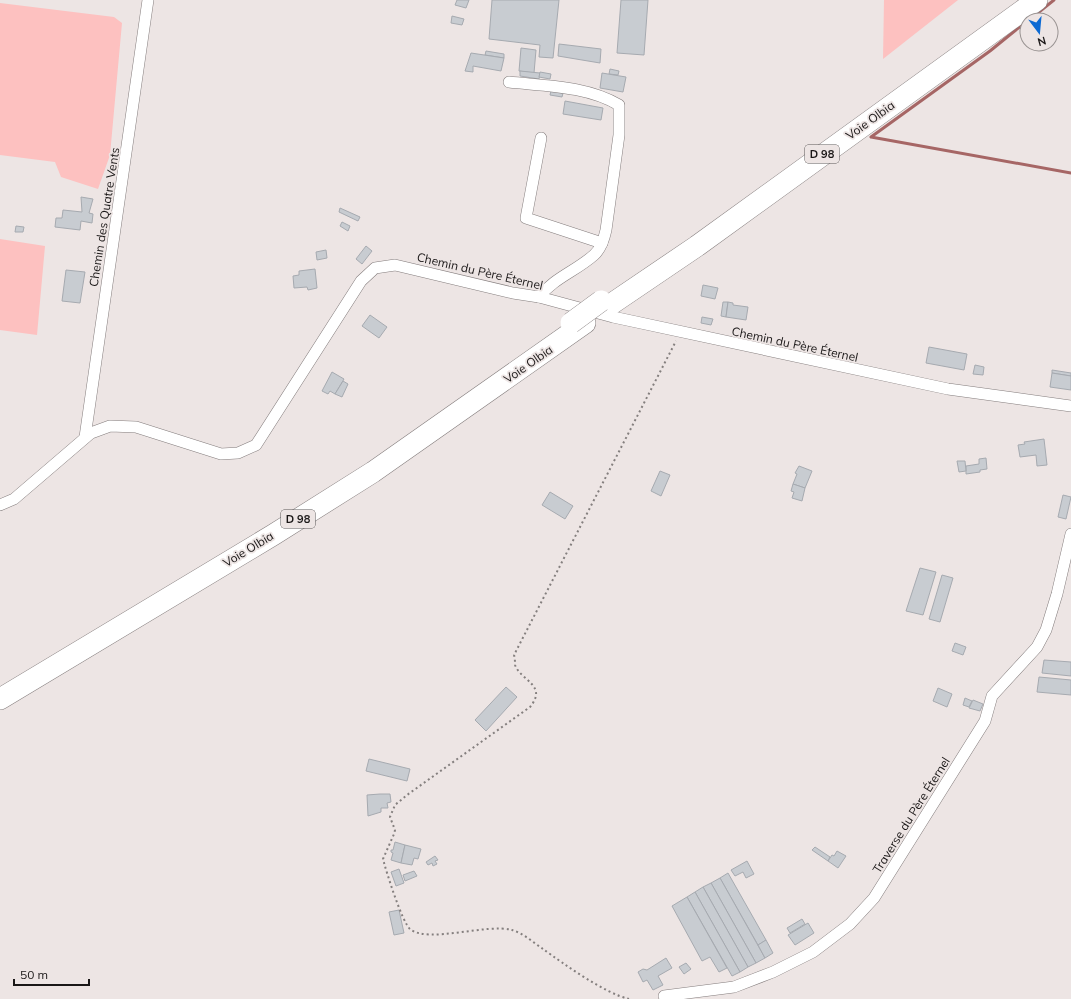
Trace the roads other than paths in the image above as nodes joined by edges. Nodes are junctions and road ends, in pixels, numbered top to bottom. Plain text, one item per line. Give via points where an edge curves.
1 (148, 0) edge
2 (1021, 0) edge
3 (1037, 0) edge
4 (510, 82) dead end
5 (541, 138) dead end
6 (602, 243) junction
7 (539, 297) junction
8 (604, 304) junction
9 (578, 323) junction
10 (1071, 406) edge
11 (85, 437) junction
12 (0, 505) edge
13 (1071, 534) edge
14 (0, 686) edge
15 (0, 698) edge
16 (664, 996) dead end

1 - 11 street, Chemin des Quatre Vents
2 - 8 highway, Voie Olbia / D 98
3 - 8 highway, Voie Olbia / D 98 via 697,246
4 - 6 street via 589,92 620,105 620,135
5 - 6 street via 526,218
6 - 7 street via 594,255 547,286
7 - 10 street, Chemin du Père Éternel via 613,317 948,389
7 - 11 street, Chemin du Père Éternel via 395,265 374,268 361,281 256,445 238,453 221,454 136,427 110,426
8 - 9 highway, Voie Olbia / D 98, bridge
9 - 14 highway, Voie Olbia / D 98 via 366,466
9 - 15 highway, Voie Olbia / D 98 via 436,429 373,472 273,535
11 - 12 street, Chemin du Père Éternel via 14,499
13 - 16 street, Traverse du Père Éternel via 1057,594 1046,630 1037,647 992,696 984,721 874,898 850,924 813,952 774,972 734,988

